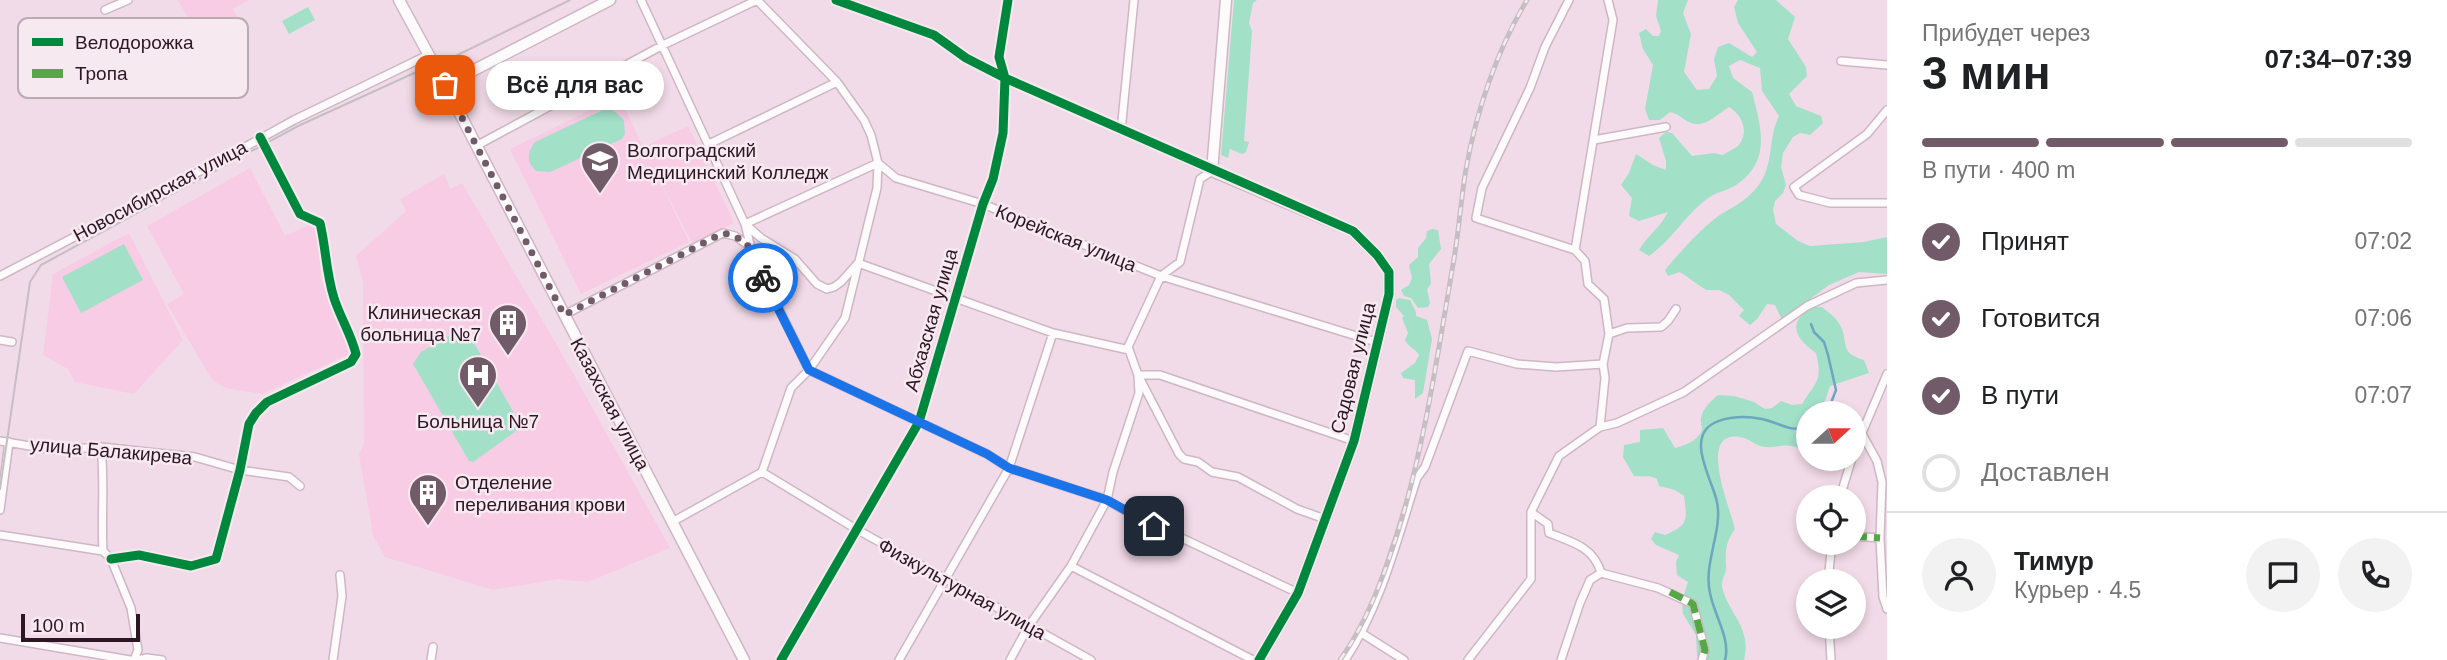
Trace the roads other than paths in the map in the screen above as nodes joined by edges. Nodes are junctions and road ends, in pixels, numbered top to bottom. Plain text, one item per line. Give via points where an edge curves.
1 (128, 0) edge
2 (399, 0) edge
3 (610, 0) edge
4 (641, 0) edge
5 (757, 0) edge
6 (836, 0) edge
7 (1008, 0) edge
8 (1134, 0) edge
9 (1226, 0) edge
10 (1569, 0) edge
11 (1608, 0) edge
12 (104, 10) dead end
13 (663, 45) junction
14 (428, 55) junction
15 (1841, 61) dead end
16 (1887, 65) edge
17 (1005, 78) junction
18 (837, 82) junction
19 (445, 85) junction
20 (1887, 110) edge
21 (1666, 127) dead end
22 (1121, 131) junction
23 (260, 137) junction
24 (1594, 139) junction
25 (709, 145) junction
26 (476, 146) junction
27 (877, 163) junction
28 (1212, 171) junction
29 (983, 204) junction
30 (1887, 204) edge
31 (746, 224) junction
32 (751, 249) junction
33 (1575, 250) junction
34 (858, 263) junction
35 (3, 274) edge
36 (1161, 276) junction
37 (1887, 280) edge
38 (957, 297) junction
39 (1676, 309) dead end
40 (564, 315) junction
41 (1054, 333) junction
42 (1609, 334) junction
43 (0, 340) edge
44 (12, 341) dead end
45 (1376, 342) junction
46 (1129, 350) junction
47 (1603, 364) junction
48 (809, 370) junction
49 (1887, 374) edge
50 (1138, 375) junction
51 (919, 422) junction
52 (1866, 424) edge
53 (1600, 427) junction
54 (0, 441) edge
55 (1354, 441) junction
56 (1866, 441) edge
57 (9, 442) junction
58 (101, 447) junction
59 (1009, 468) junction
60 (240, 470) junction
61 (762, 472) junction
62 (300, 486) dead end
63 (1107, 500) junction
64 (0, 510) edge
65 (1531, 512) junction
66 (1884, 513) edge
67 (1325, 519) junction
68 (672, 522) junction
69 (856, 530) junction
70 (0, 536) edge
71 (1866, 537) edge
72 (1880, 538) junction
73 (103, 551) junction
74 (111, 559) junction
75 (1071, 566) junction
76 (1601, 573) junction
77 (340, 575) dead end
78 (946, 579) junction
79 (1298, 593) junction
80 (1887, 609) edge
81 (1028, 627) junction
82 (1363, 634) junction
83 (0, 638) edge
84 (1830, 639) edge
85 (433, 647) dead end
86 (134, 660) edge
87 (162, 660) edge
88 (333, 660) edge
89 (431, 660) edge
90 (744, 660) edge
91 (780, 660) edge
92 (900, 660) edge
93 (1010, 660) edge
94 (1091, 660) edge
95 (1253, 660) edge
96 (1259, 660) edge
97 (1345, 660) edge
98 (1405, 660) edge
99 (1468, 660) edge
100 (1561, 660) edge
101 (1702, 660) edge
102 (1831, 660) edge

1 - 12 street
2 - 14 street, Казахская улица
3 - 19 street
4 - 13 street
5 - 13 street
5 - 18 street
6 - 17 street via 933,36
7 - 17 street, Абхазская улица via 999,57
8 - 22 street
9 - 28 street
10 - 33 street via 1482,188 1476,218
11 - 24 street via 1613,20
13 - 25 street
13 - 26 street
14 - 19 street, Казахская улица
14 - 23 street, Новосибирская улица
15 - 16 street
17 - 22 street
17 - 29 street, Абхазская улица via 1003,133
18 - 25 street
18 - 27 street via 871,135
19 - 26 street, Казахская улица
20 - 30 street via 1867,134 1794,187 1799,195 1830,203
21 - 24 street
22 - 28 street
23 - 35 street, Новосибирская улица
23 - 60 street via 300,214 320,223 326,270 356,354 351,362 267,402 249,424
24 - 33 street
25 - 31 street
26 - 40 street, Казахская улица
27 - 29 street, Корейская улица via 896,178
27 - 31 street
27 - 34 street via 877,188
28 - 36 street via 1200,179 1180,262
28 - 45 street, Садовая улица via 1353,231 1377,255 1388,272 1390,294
29 - 36 street, Корейская улица
29 - 38 street, Абхазская улица
31 - 32 street
31 - 34 street via 827,289 841,282
32 - 40 street via 745,241 723,233
32 - 48 street
33 - 42 street via 1585,261 1588,284 1604,299
34 - 38 street
34 - 48 street via 845,318
36 - 45 street, Корейская улица
36 - 46 street
37 - 53 street via 1856,283 1807,306 1684,392
38 - 41 street
38 - 51 street, Абхазская улица
39 - 42 street via 1661,327 1627,328
40 - 68 street, Казахская улица
41 - 46 street
41 - 59 street
42 - 47 street
43 - 44 street
45 - 55 street, Садовая улица
46 - 50 street
47 - 53 street
47 - 82 street via 1556,368 1468,351 1417,478
48 - 51 street
48 - 61 street via 791,388
49 - 52 street
50 - 55 street via 1160,375
50 - 63 street via 1139,393
50 - 67 street via 1184,459 1220,475 1238,477
51 - 59 street
51 - 69 street, Абхазская улица
53 - 65 street via 1559,456
54 - 57 street, улица Балакирева
55 - 67 street, Садовая улица
56 - 66 street via 1877,461
57 - 58 street, улица Балакирева via 54,450
57 - 64 street
58 - 60 street, улица Балакирева via 195,457
58 - 73 street
59 - 63 street
59 - 78 street
60 - 62 street, улица Балакирева via 289,477
60 - 74 street via 216,559 191,566 139,555
61 - 68 street
61 - 69 street, Физкультурная улица
63 - 75 street
63 - 79 street
65 - 76 street via 1548,524 1549,533 1582,545 1597,560
65 - 99 street via 1531,579
66 - 72 street
67 - 79 street, Садовая улица
68 - 90 street, Казахская улица
69 - 78 street, Физкультурная улица
69 - 91 street, Абхазская улица
70 - 73 street
71 - 72 street
72 - 80 street
73 - 74 street
74 - 86 street via 131,608 138,650
75 - 81 street
75 - 95 street
76 - 100 street via 1590,580
76 - 101 street via 1693,604 1705,650
77 - 88 street via 342,596
78 - 81 street, Физкультурная улица
78 - 92 street
79 - 96 street, Садовая улица
81 - 93 street
81 - 94 street, Физкультурная улица
82 - 97 street
82 - 98 street
83 - 86 street
84 - 102 street
85 - 89 street
86 - 87 street

